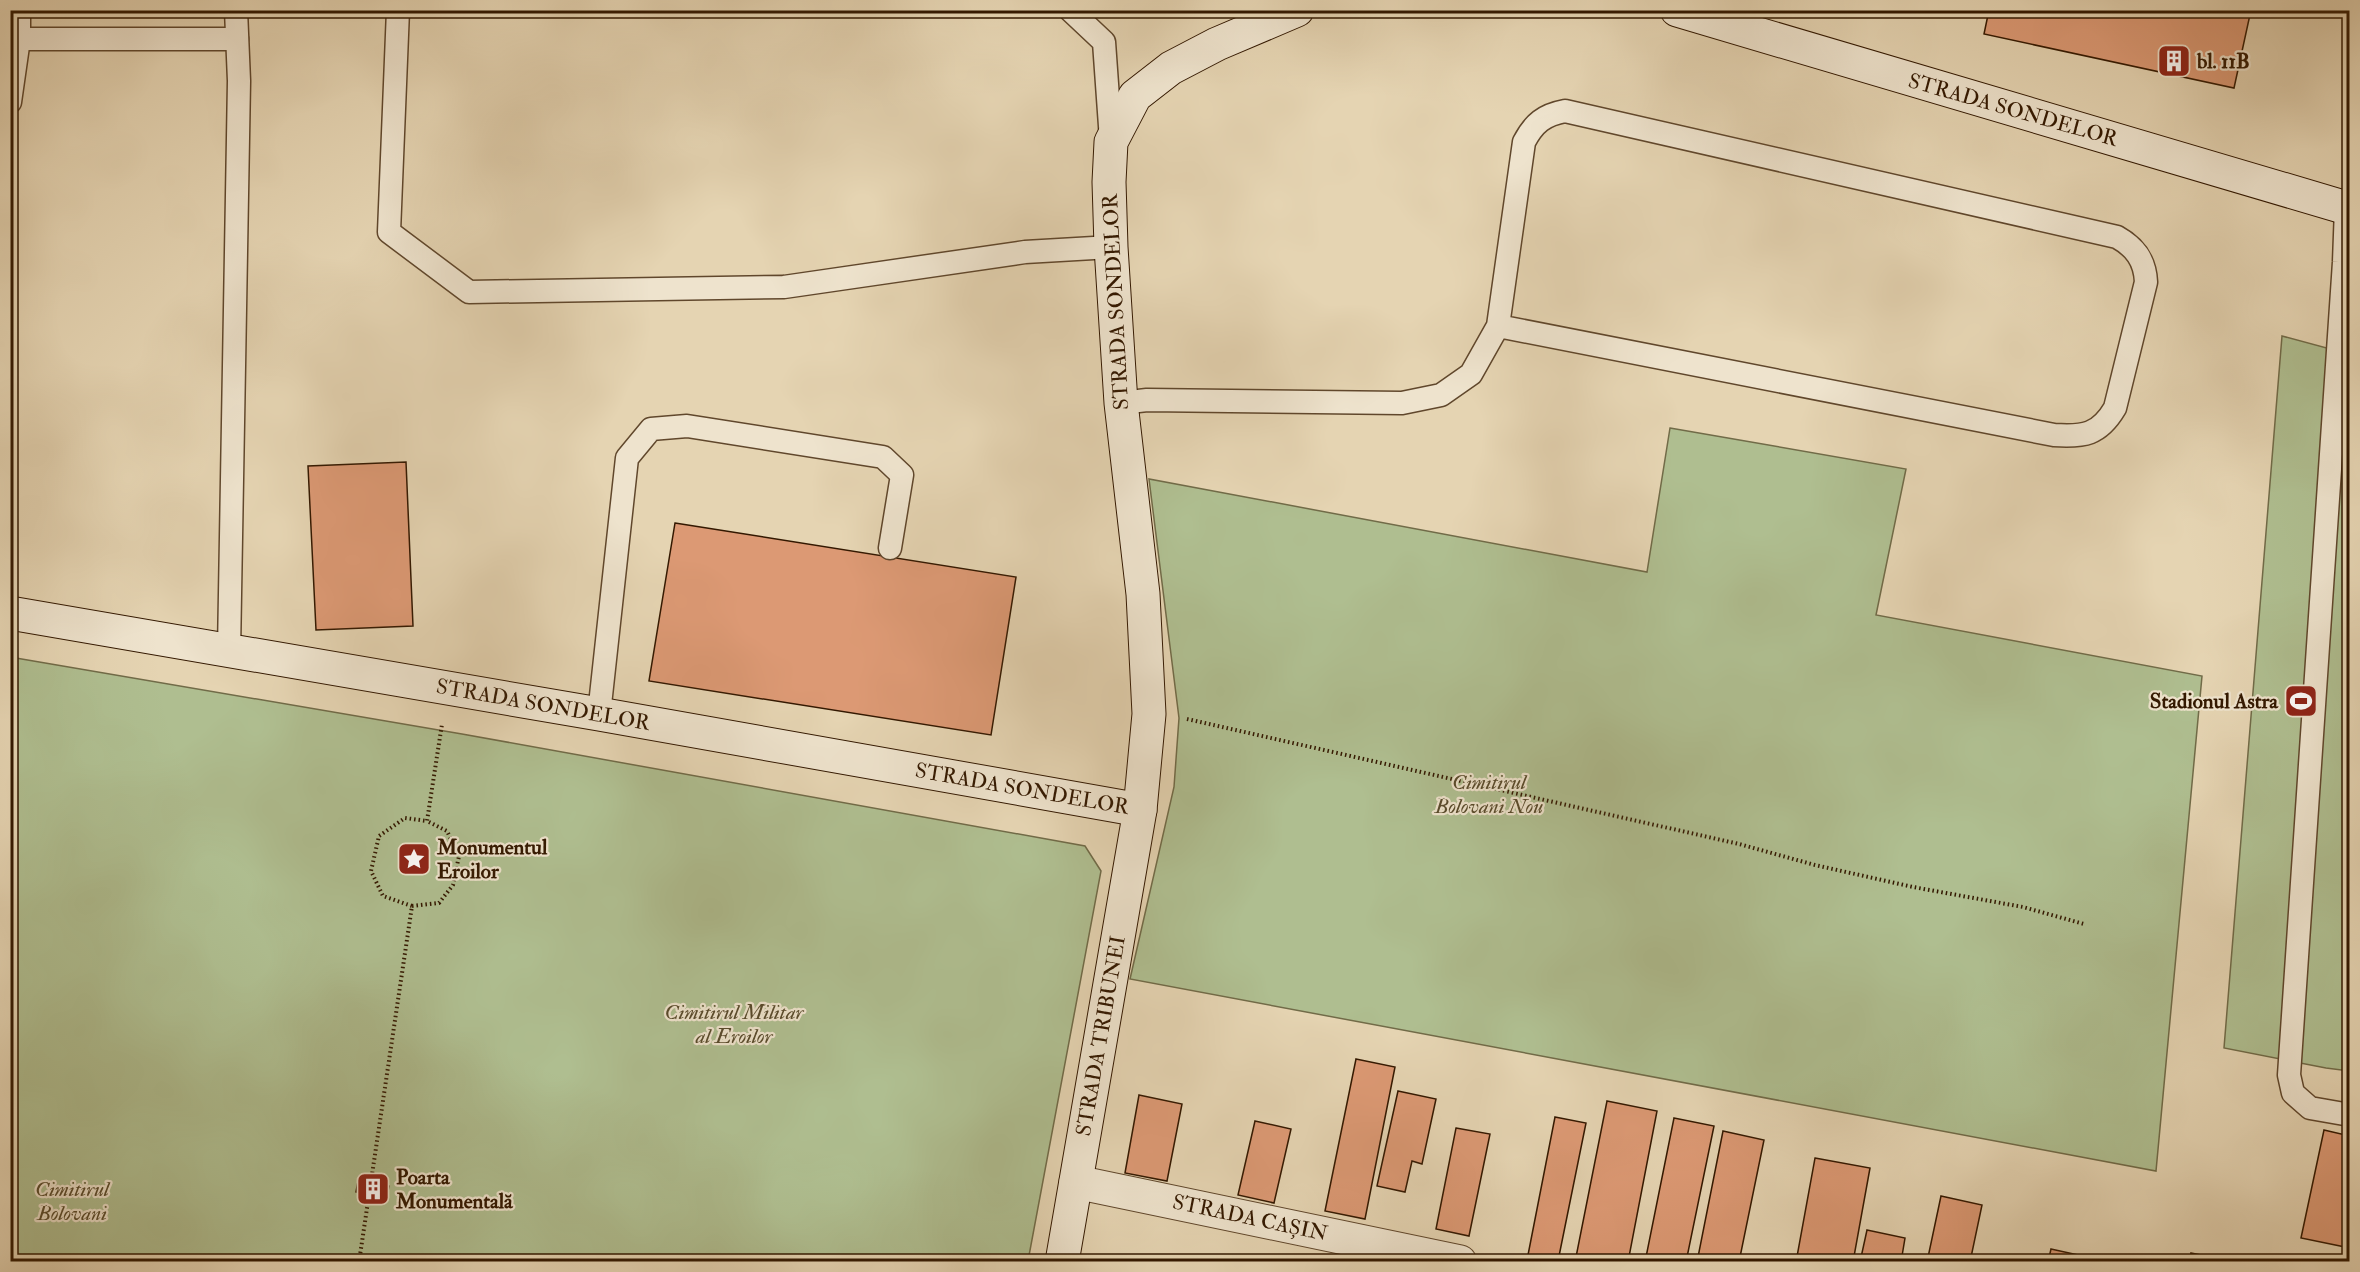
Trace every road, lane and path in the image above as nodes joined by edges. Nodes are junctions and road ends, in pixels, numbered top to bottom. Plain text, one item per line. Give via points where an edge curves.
1 (19, 10) edge
2 (236, 10) edge
3 (398, 10) edge
4 (1070, 10) edge
5 (1297, 10) edge
6 (1677, 10) edge
7 (19, 39) junction
8 (237, 39) junction
9 (10, 102) edge
10 (1112, 142) junction
11 (2348, 209) edge
12 (1111, 247) junction
13 (1498, 326) junction
14 (1121, 403) junction
15 (890, 548) dead end
16 (10, 613) edge
17 (229, 651) junction
18 (449, 688) junction
19 (599, 714) junction
20 (1149, 714) junction
21 (1140, 810) junction
22 (427, 821) junction
23 (412, 906) junction
24 (2084, 924) dead end
25 (2349, 1115) edge
26 (1076, 1182) junction
27 (359, 1262) edge
28 (1062, 1262) edge
29 (1460, 1262) edge

1 - 7 lane
2 - 8 lane
3 - 12 lane via 389,232 469,292 784,287 1025,252
4 - 10 lane via 1104,42
5 - 10 street, STRADA SONDELOR via 1171,68 1135,96
6 - 11 street, STRADA SONDELOR
7 - 8 lane
7 - 9 lane
8 - 17 lane
10 - 12 street, STRADA SONDELOR
11 - 25 lane via 2289,1075 2293,1093 2310,1108
12 - 14 street, STRADA SONDELOR
13 - 13 lane via 2073,436 2092,433 2106,423 2115,408 2146,275 2139,255 2117,237 1565,111 1548,114 1532,128 1524,142
13 - 14 lane via 1471,374 1441,395 1402,403
14 - 20 street, STRADA SONDELOR via 1143,594
15 - 19 lane via 902,475 883,456 687,426 651,429 627,458
16 - 17 street, STRADA SONDELOR
17 - 18 street, STRADA SONDELOR
18 - 19 street, STRADA SONDELOR
18 - 22 path
19 - 21 street, STRADA SONDELOR
20 - 21 street, STRADA SONDELOR
20 - 24 path via 1179,717
21 - 26 street, STRADA TRIBUNEI
22 - 23 path via 447,831 459,856 453,885 439,903
22 - 23 path via 405,818 379,836 371,871 383,896
23 - 27 path
26 - 28 street, STRADA TRIBUNEI
26 - 29 street, STRADA CAȘIN

